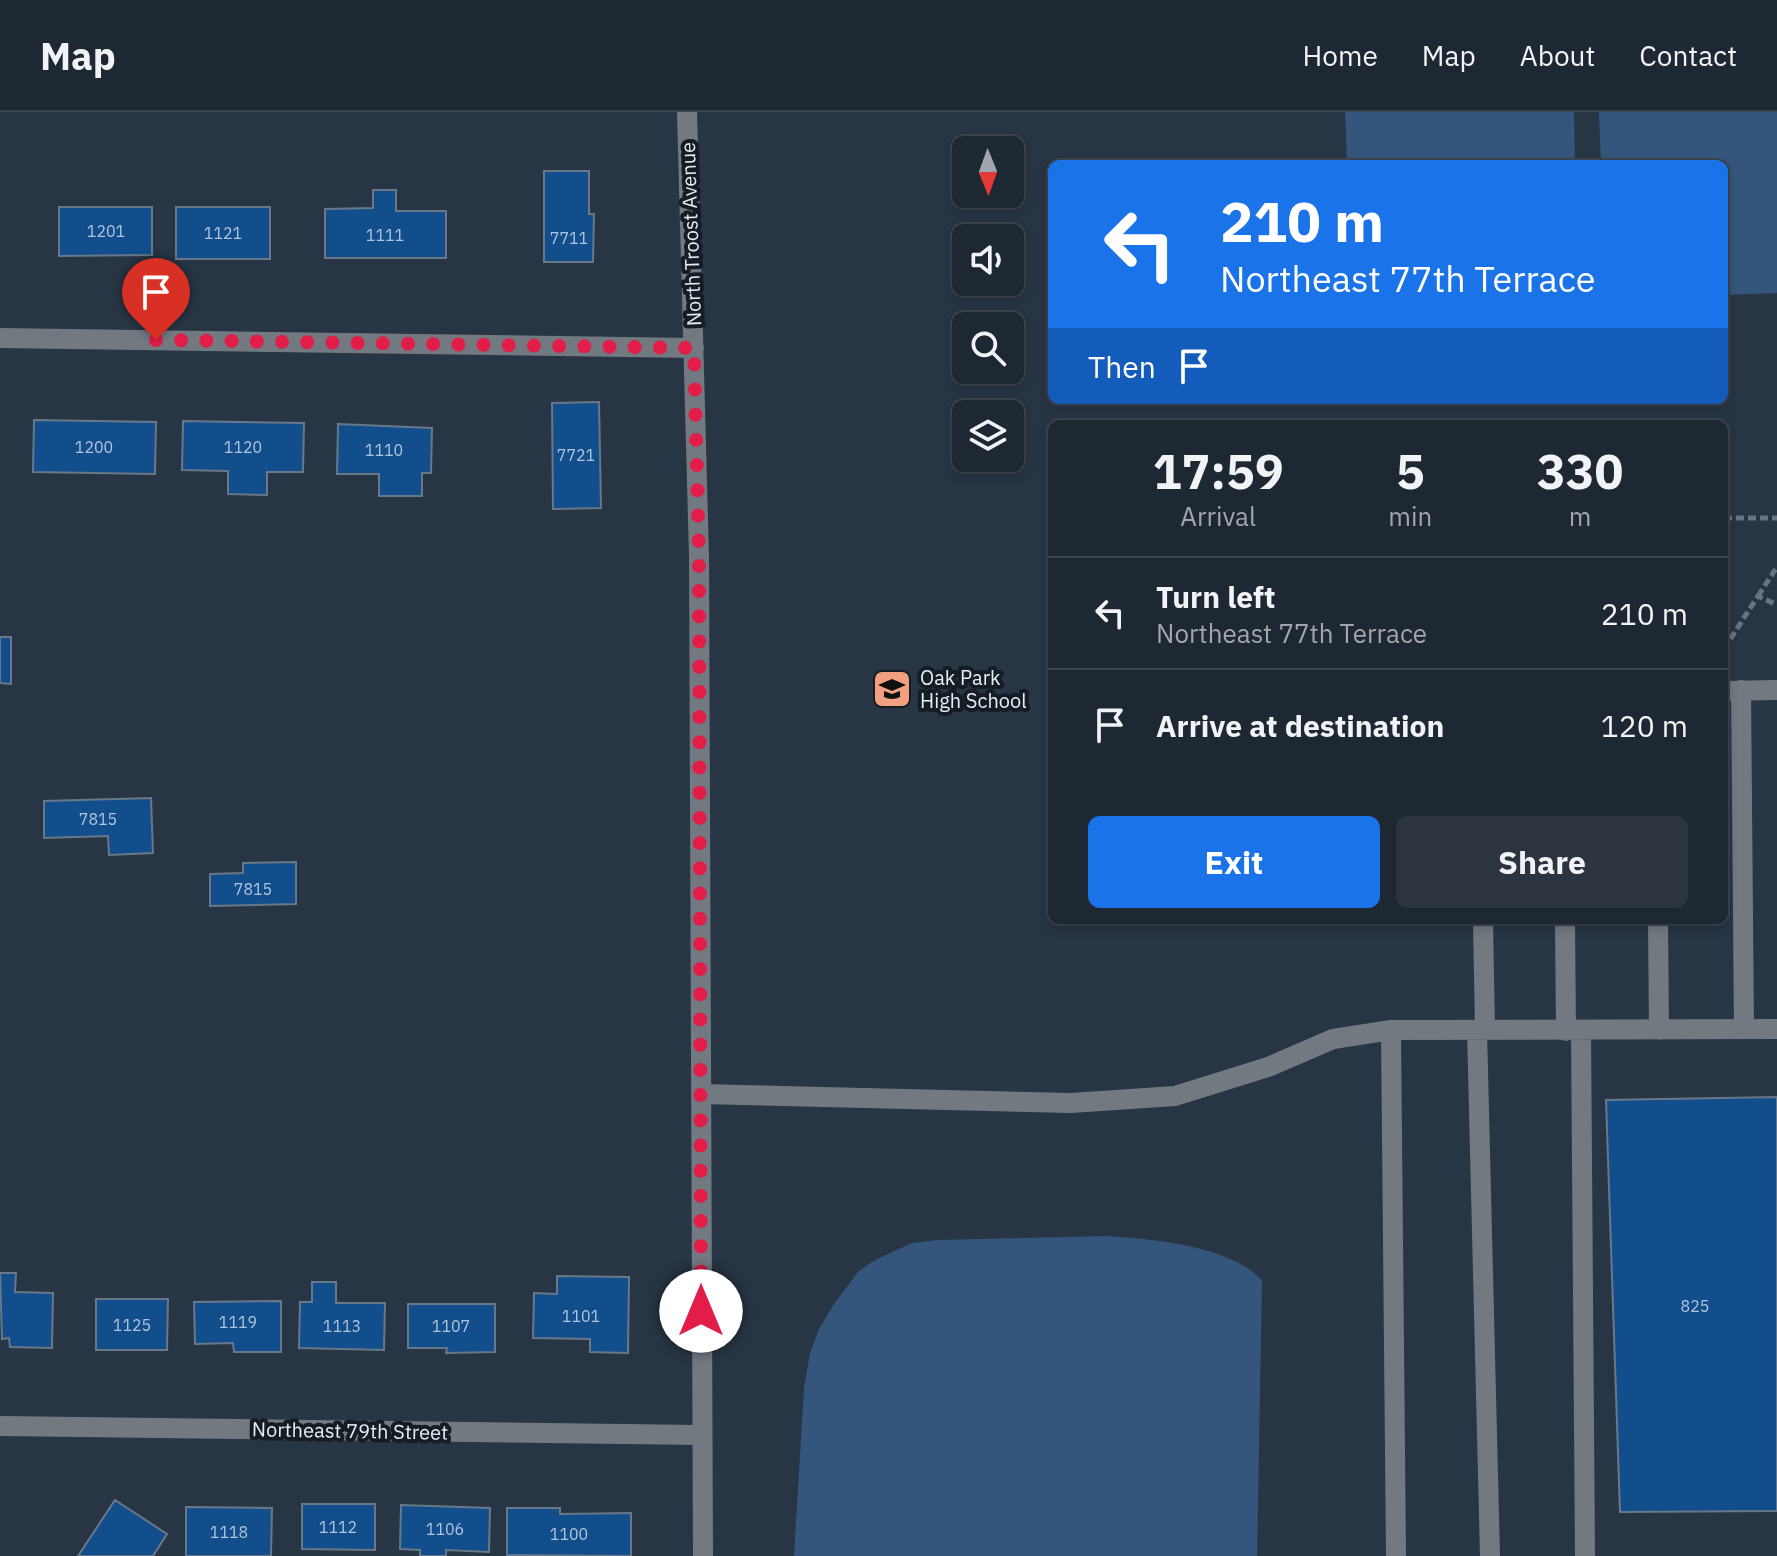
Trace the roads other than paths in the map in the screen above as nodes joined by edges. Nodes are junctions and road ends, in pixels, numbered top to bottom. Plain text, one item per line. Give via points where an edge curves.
1 (687, 112) edge
2 (0, 338) edge
3 (694, 348) junction
4 (1733, 690) edge
5 (1777, 690) edge
6 (1483, 924) edge
7 (1565, 924) edge
8 (1658, 924) edge
9 (1744, 1029) junction
10 (1777, 1029) edge
11 (1391, 1030) junction
12 (1481, 1030) junction
13 (1574, 1030) junction
14 (1659, 1030) junction
15 (701, 1094) junction
16 (0, 1426) edge
17 (700, 1435) junction
18 (703, 1556) edge
19 (1396, 1556) edge
20 (1490, 1556) edge
21 (1585, 1556) edge

1 - 3 street, North Troost Avenue
2 - 3 street
3 - 15 street, North Troost Avenue
4 - 5 street
4 - 9 street
6 - 12 street
7 - 13 street
8 - 14 street
9 - 10 street
9 - 14 street
11 - 12 street
11 - 15 street via 1333,1039 1268,1067 1175,1096 1071,1103
11 - 19 street
12 - 13 street
12 - 20 street
13 - 14 street
13 - 21 street
15 - 17 street, North Troost Avenue
16 - 17 street, Northeast 79th Street
17 - 18 street, North Troost Avenue

